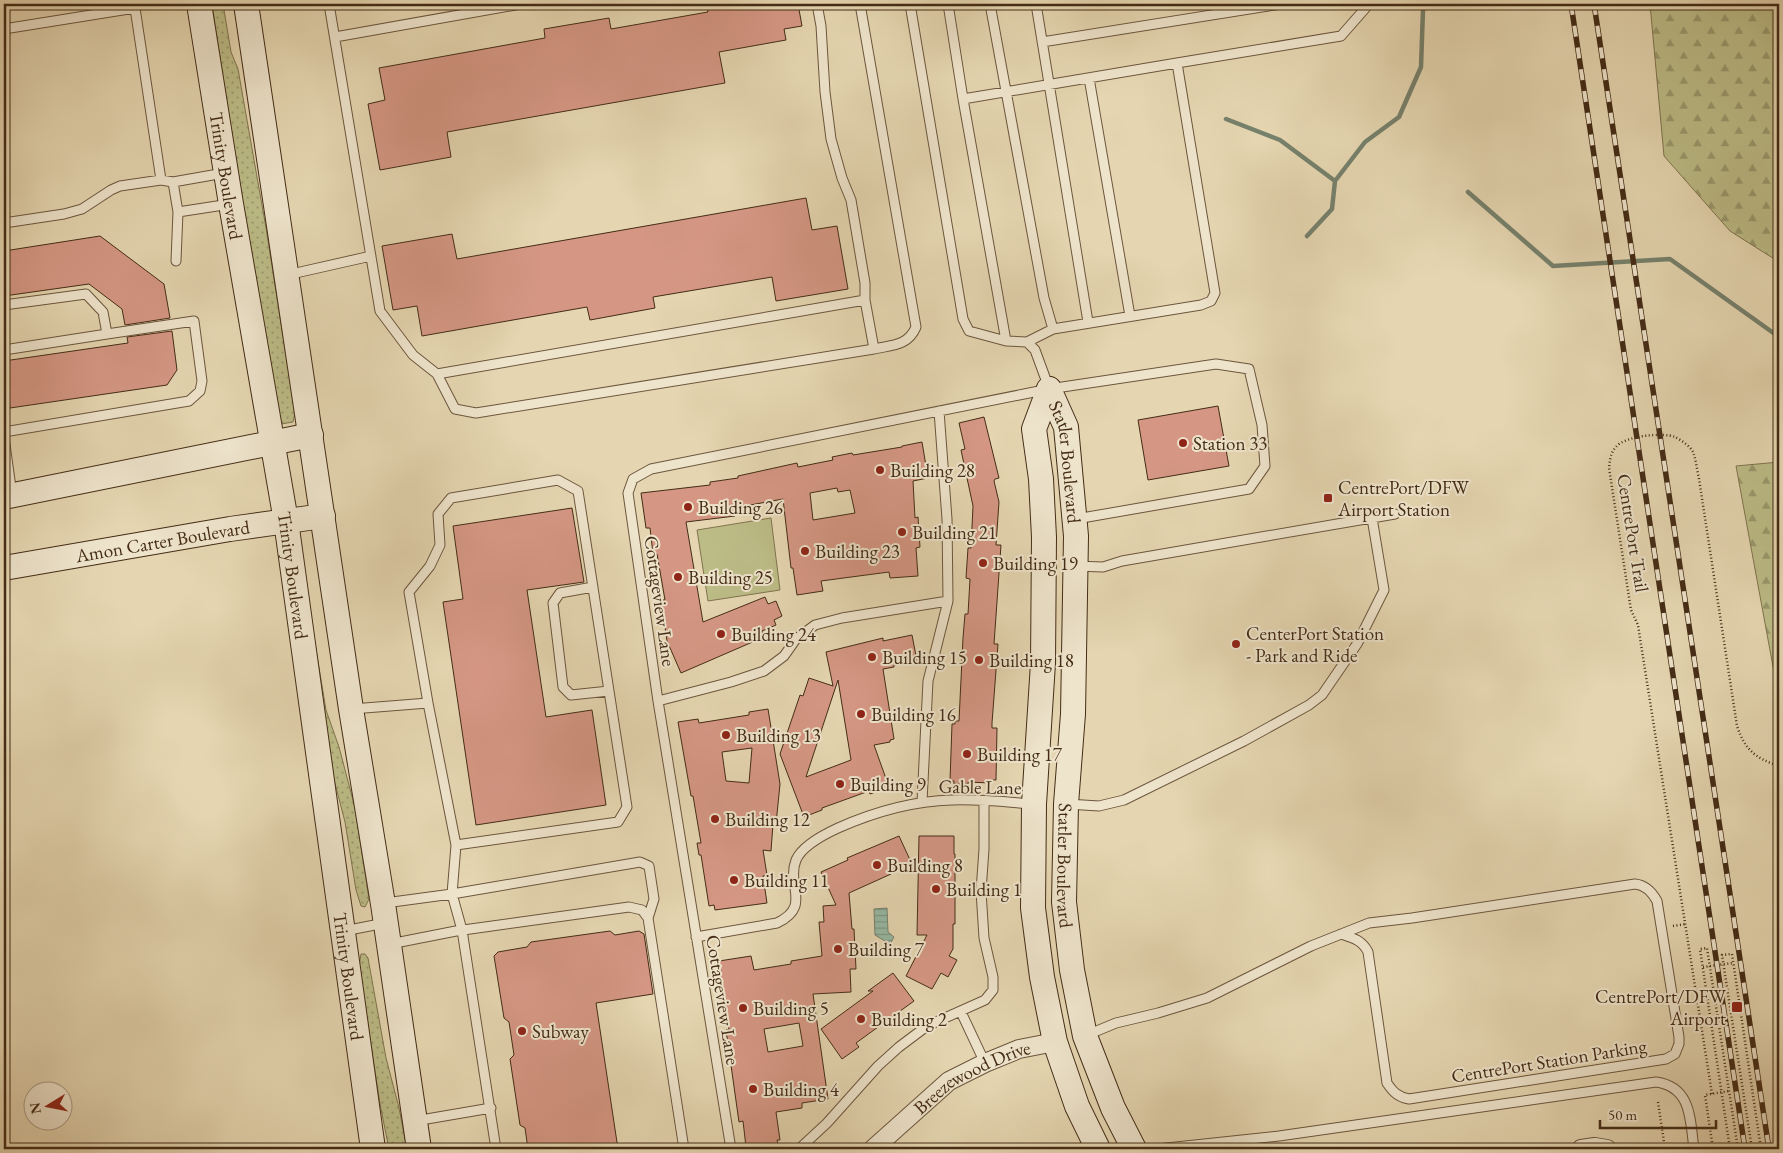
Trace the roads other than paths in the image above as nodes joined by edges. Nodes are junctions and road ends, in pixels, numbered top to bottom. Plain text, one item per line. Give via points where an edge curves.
1 (199, 4) edge
2 (246, 4) edge
3 (329, 4) edge
4 (521, 4) edge
5 (817, 4) edge
6 (860, 4) edge
7 (910, 4) edge
8 (948, 4) edge
9 (990, 4) edge
10 (1036, 4) edge
11 (1281, 4) edge
12 (1369, 4) edge
13 (4, 29) edge
14 (335, 37) junction
15 (1042, 42) junction
16 (1177, 63) junction
17 (1089, 78) junction
18 (1049, 85) junction
19 (1005, 92) junction
20 (964, 99) junction
21 (227, 173) junction
22 (161, 180) junction
23 (173, 182) junction
24 (231, 204) junction
25 (178, 212) junction
26 (4, 223) edge
27 (371, 256) junction
28 (176, 261) dead end
29 (287, 275) junction
30 (866, 300) junction
31 (4, 305) edge
32 (1130, 316) junction
33 (1088, 322) junction
34 (1052, 329) junction
35 (107, 334) junction
36 (1006, 341) junction
37 (1027, 342) junction
38 (874, 349) junction
39 (4, 350) edge
40 (437, 374) junction
41 (1049, 388) junction
42 (939, 410) junction
43 (4, 432) edge
44 (311, 436) junction
45 (4, 438) edge
46 (272, 443) junction
47 (8, 496) edge
48 (1395, 514) dead end
49 (323, 516) junction
50 (1372, 518) junction
51 (1074, 520) junction
52 (286, 521) junction
53 (1076, 566) junction
54 (4, 568) edge
55 (593, 586) junction
56 (948, 601) junction
57 (609, 691) junction
58 (658, 701) junction
59 (428, 703) junction
60 (352, 709) junction
61 (984, 801) junction
62 (922, 802) junction
63 (1034, 804) junction
64 (1066, 804) junction
65 (456, 845) junction
66 (452, 894) junction
67 (648, 918) junction
68 (386, 924) junction
69 (462, 930) junction
70 (342, 931) junction
71 (1341, 934) junction
72 (696, 937) junction
73 (961, 1012) junction
74 (1085, 1036) junction
75 (1055, 1042) junction
76 (985, 1063) junction
77 (491, 1108) junction
78 (415, 1121) junction
79 (373, 1149) edge
80 (419, 1149) edge
81 (496, 1149) edge
82 (684, 1149) edge
83 (731, 1149) edge
84 (799, 1149) edge
85 (873, 1149) edge
86 (1098, 1149) edge
87 (1134, 1149) edge
88 (1157, 1149) edge
89 (1581, 1149) edge
90 (1607, 1149) edge
91 (1694, 1149) edge

1 - 21 main road, Trinity Boulevard
2 - 29 main road, Trinity Boulevard
3 - 14 lane
4 - 14 lane
5 - 30 lane via 831,139 851,200
6 - 38 lane via 916,327 906,341
7 - 36 lane via 963,319 969,330
8 - 20 lane
9 - 19 lane
10 - 15 lane
11 - 15 lane
12 - 16 lane via 1341,36
13 - 22 lane via 135,8
14 - 27 lane
15 - 18 lane
16 - 17 lane
16 - 32 lane via 1216,293 1211,301 1201,305
17 - 18 lane
17 - 32 lane
18 - 19 lane
18 - 33 lane
19 - 20 lane
19 - 34 lane
20 - 36 lane
21 - 23 lane
21 - 24 main road, Trinity Boulevard
22 - 23 lane
22 - 26 lane via 120,186 82,209 64,214
23 - 25 lane
24 - 25 lane
24 - 46 main road, Trinity Boulevard
25 - 28 lane
27 - 29 lane
27 - 40 lane via 380,311 413,355
29 - 44 main road, Trinity Boulevard
30 - 38 lane
30 - 40 lane
31 - 35 lane via 86,294 103,312
32 - 33 lane
33 - 34 lane
34 - 37 lane
35 - 39 lane
35 - 43 lane via 194,321 202,381 200,391 189,401
36 - 37 lane
37 - 41 lane via 1035,350
38 - 40 lane via 476,413 455,409
41 - 42 lane, Cottageview Lane
41 - 51 main road, Statler Boulevard via 1066,427
41 - 51 lane, Cottageview Lane via 1216,364 1249,369 1262,425 1264,466 1249,489
41 - 63 main road, Statler Boulevard via 1034,429 1044,537 1042,663
42 - 56 lane via 947,518
42 - 58 lane, Cottageview Lane via 651,469 633,479 628,493
44 - 46 main road
44 - 49 main road, Trinity Boulevard
45 - 47 lane
46 - 47 main road
46 - 52 main road, Trinity Boulevard
48 - 50 lane
49 - 52 main road, Amon Carter Boulevard
49 - 60 main road, Trinity Boulevard
50 - 53 lane via 1103,567
50 - 64 lane via 1384,590 1357,644 1322,695 1251,737 1124,800 1099,806
51 - 53 main road, Statler Boulevard
52 - 54 main road, Amon Carter Boulevard
52 - 70 main road, Trinity Boulevard
53 - 64 main road, Statler Boulevard via 1073,714
55 - 57 lane
55 - 57 lane via 560,593 553,603 563,687 571,695
55 - 59 lane via 578,491 558,480 451,498 438,514 440,545 430,566 409,592
56 - 58 lane via 815,625 764,671
56 - 62 lane via 928,681
57 - 65 lane via 627,807 618,822
58 - 72 lane, Cottageview Lane
59 - 60 lane
59 - 65 lane
60 - 68 main road, Trinity Boulevard
61 - 62 lane, Gable Lane
61 - 63 lane, Gable Lane
61 - 73 lane via 981,891 984,938 993,990 985,1000
62 - 72 lane, Gable Lane via 898,806 849,823 808,847 796,859 795,910 789,918 778,923
63 - 64 main road
63 - 75 main road, Statler Boulevard via 1032,908
64 - 74 main road, Statler Boulevard via 1064,902 1072,970
65 - 66 lane
66 - 67 lane via 640,862 649,866 654,899
66 - 68 lane
66 - 69 lane
67 - 69 lane via 642,910 629,907
67 - 82 lane
68 - 69 lane
68 - 70 lane
68 - 78 main road, Trinity Boulevard
69 - 77 lane
70 - 79 main road, Trinity Boulevard
71 - 71 lane, CentrePort Station Parking via 1358,940 1368,952 1387,1082 1400,1098 1666,1058 1675,1054 1679,1044 1657,901 1642,885 1369,923
71 - 74 lane, CentrePort Station Parking via 1207,998 1116,1023
72 - 83 lane, Cottageview Lane
73 - 76 lane
73 - 84 lane via 927,1026 899,1047
74 - 75 main road, Breezewood Drive
74 - 87 main road, Statler Boulevard via 1113,1108
75 - 76 street, Breezewood Drive via 1018,1049
75 - 86 main road, Statler Boulevard via 1077,1106
76 - 85 street, Breezewood Drive via 949,1081
77 - 78 lane
77 - 81 lane
78 - 80 main road, Trinity Boulevard
88 - 91 lane via 1279,1136 1656,1082 1672,1086 1685,1100
89 - 90 street

